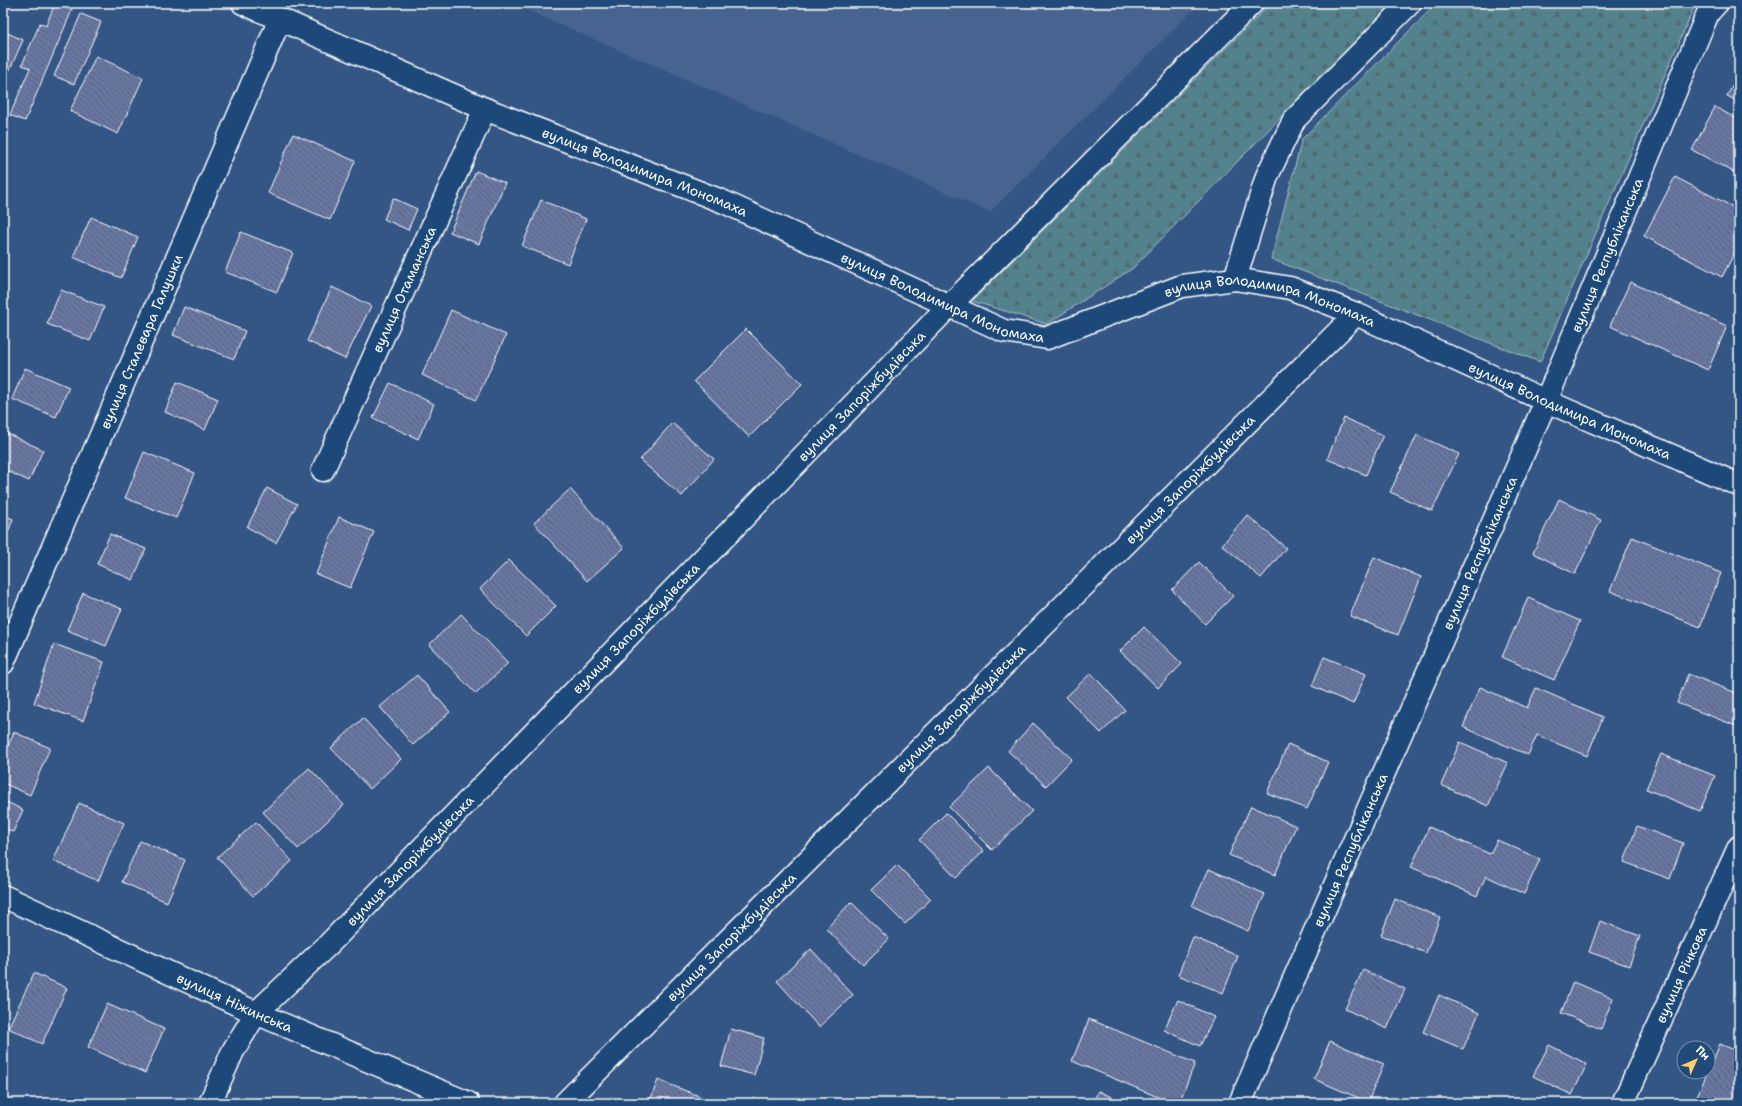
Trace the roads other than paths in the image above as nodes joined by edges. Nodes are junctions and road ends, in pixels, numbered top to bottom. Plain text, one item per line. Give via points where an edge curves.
1 (243, 3) edge
2 (1252, 3) edge
3 (1410, 3) edge
4 (1716, 3) edge
5 (280, 19) junction
6 (485, 109) junction
7 (1235, 279) junction
8 (950, 305) junction
9 (1356, 314) junction
10 (1546, 401) junction
11 (323, 470) dead end
12 (1739, 485) edge
13 (3, 663) edge
14 (1739, 847) edge
15 (3, 896) edge
16 (256, 1013) junction
17 (210, 1103) edge
18 (468, 1103) edge
19 (565, 1103) edge
20 (1240, 1103) edge
21 (1623, 1103) edge

1 - 5 street, вулиця Володимира Мономаха
2 - 8 street, вулиця Запоріжбудівська
3 - 7 street via 1294,120 1267,176
4 - 10 street, вулиця Республіканська via 1708,14
5 - 6 street, вулиця Володимира Мономаха
5 - 13 street, вулиця Сталевара Галушки
6 - 8 street, вулиця Володимира Мономаха via 724,202
6 - 11 street, вулиця Отаманська
7 - 8 street, вулиця Володимира Мономаха via 1182,286 1047,338 1004,331
7 - 9 street, вулиця Володимира Мономаха via 1290,288
8 - 16 street, вулиця Запоріжбудівська via 334,938
9 - 10 street, вулиця Володимира Мономаха
9 - 19 street, вулиця Запоріжбудівська
10 - 12 street, вулиця Володимира Мономаха
10 - 20 street, вулиця Республіканська
14 - 21 street, вулиця Річкова
15 - 16 street, вулиця Ніжинська
16 - 17 street, вулиця Запоріжбудівська via 232,1051
16 - 18 street, вулиця Ніжинська

